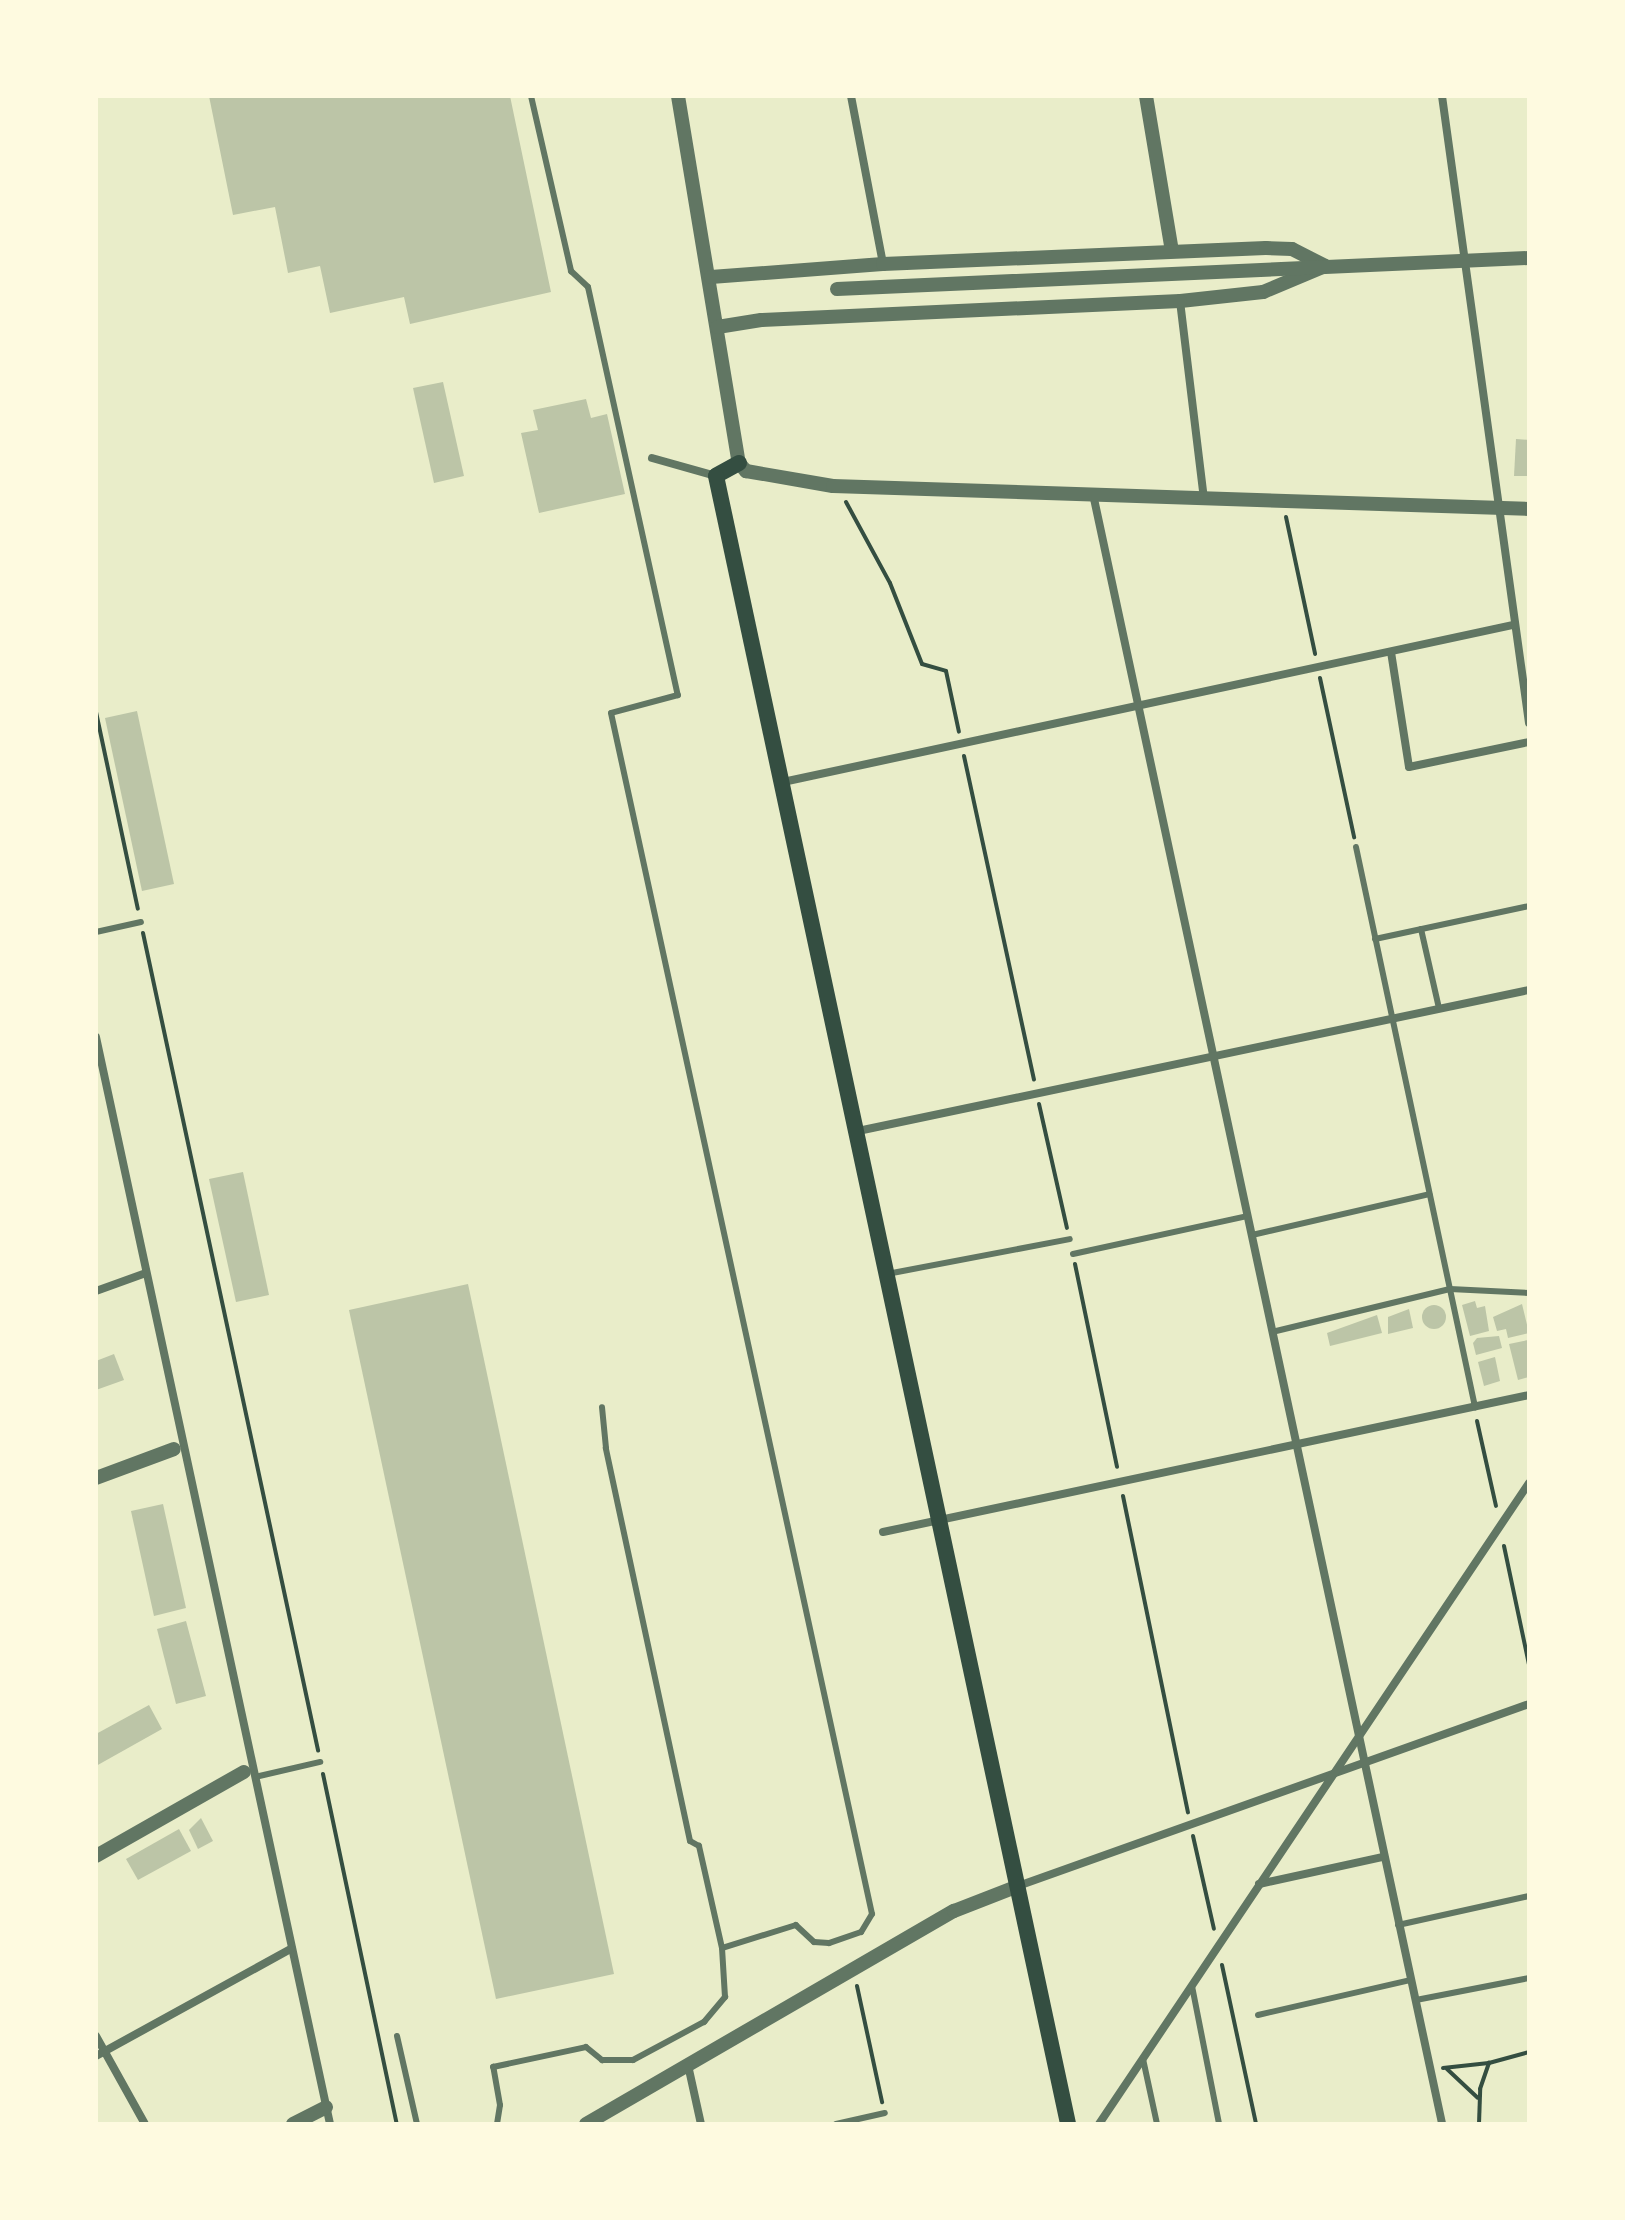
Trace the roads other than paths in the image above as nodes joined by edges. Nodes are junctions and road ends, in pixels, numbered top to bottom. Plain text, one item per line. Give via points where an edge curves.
1 (531, 96) edge
2 (678, 96) edge
3 (851, 96) edge
4 (1146, 96) edge
5 (1442, 96) edge
6 (1172, 251) junction
7 (1529, 258) edge
8 (1464, 260) junction
9 (883, 264) junction
10 (1325, 266) junction
11 (711, 277) junction
12 (837, 289) dead end
13 (1180, 301) junction
14 (718, 327) junction
15 (652, 458) dead end
16 (739, 463) junction
17 (716, 476) junction
18 (1093, 494) junction
19 (1204, 498) junction
20 (1496, 508) junction
21 (1529, 509) edge
22 (1513, 625) junction
23 (1391, 652) junction
24 (1138, 707) junction
25 (1529, 723) edge
26 (1529, 742) edge
27 (783, 782) junction
28 (1356, 847) dead end
29 (1529, 906) edge
30 (141, 922) road end
31 (1421, 929) junction
32 (96, 932) edge
33 (1375, 939) junction
34 (1529, 990) edge
35 (1439, 1008) junction
36 (1392, 1019) junction
37 (96, 1037) edge
38 (1213, 1058) junction
39 (107, 1086) junction
40 (96, 1088) edge
41 (858, 1131) junction
42 (1429, 1194) junction
43 (1247, 1216) junction
44 (1252, 1235) junction
45 (1070, 1239) road end
46 (1073, 1254) road end
47 (146, 1273) junction
48 (887, 1274) junction
49 (1450, 1289) junction
50 (96, 1291) edge
51 (1529, 1293) edge
52 (1272, 1332) junction
53 (1529, 1395) edge
54 (602, 1407) dead end
55 (1475, 1407) junction
56 (1296, 1446) junction
57 (179, 1447) junction
58 (96, 1478) edge
59 (1529, 1483) edge
60 (940, 1518) junction
61 (883, 1532) dead end
62 (1529, 1704) edge
63 (1359, 1738) junction
64 (320, 1762) road end
65 (1363, 1763) junction
66 (251, 1772) junction
67 (1332, 1777) junction
68 (96, 1856) edge
69 (1383, 1857) junction
70 (1259, 1884) junction
71 (1018, 1886) junction
72 (1529, 1896) edge
73 (1398, 1925) junction
74 (722, 1948) junction
75 (291, 1949) junction
76 (1529, 1978) edge
77 (1411, 1980) junction
78 (1191, 1985) junction
79 (1416, 2000) junction
80 (1258, 2015) dead end
81 (96, 2036) edge
82 (397, 2036) dead end
83 (100, 2053) edge
84 (1143, 2059) junction
85 (688, 2065) junction
86 (326, 2107) junction
87 (885, 2113) road end
88 (145, 2124) edge
89 (293, 2124) edge
90 (330, 2124) edge
91 (417, 2124) edge
92 (497, 2124) edge
93 (586, 2124) edge
94 (701, 2124) edge
95 (836, 2124) edge
96 (1068, 2124) edge
97 (1099, 2124) edge
98 (1157, 2124) edge
99 (1219, 2124) edge
100 (1440, 2124) edge

1 - 74 lane via 571,271 588,287 678,695 611,713 872,1914 861,1932 829,1943 814,1942 796,1925
2 - 11 street
3 - 9 street
4 - 6 street
5 - 8 street
6 - 9 street
6 - 10 street via 1292,249
7 - 8 street
8 - 10 street
8 - 20 street
9 - 11 street
10 - 12 street
10 - 13 street via 1263,292
11 - 14 street
13 - 14 street via 761,320
13 - 19 street
14 - 16 street
15 - 17 street
16 - 17 main road
16 - 18 street via 768,477 833,486
17 - 27 main road
18 - 19 street
18 - 24 street
19 - 20 street
20 - 21 street
20 - 22 street
22 - 23 street
22 - 25 street
23 - 24 street
23 - 26 street via 1409,767
24 - 27 street
24 - 38 street
27 - 41 main road
28 - 33 lane
29 - 31 lane
30 - 32 lane
31 - 33 lane
31 - 35 lane
33 - 36 lane
34 - 35 street
35 - 36 street
36 - 38 street
36 - 42 lane
37 - 39 street
38 - 41 street
38 - 43 street
39 - 40 street
39 - 47 street
41 - 48 main road
42 - 44 lane
42 - 49 lane
43 - 44 street
43 - 46 lane
44 - 52 street
45 - 48 lane
47 - 50 street
47 - 57 street
48 - 60 main road
49 - 51 lane
49 - 52 lane
49 - 55 lane
52 - 56 street
53 - 55 street
54 - 74 lane via 606,1448 690,1841 699,1846
55 - 56 street
56 - 60 street
56 - 63 street
57 - 58 street
57 - 66 street
59 - 63 street
60 - 61 street
60 - 71 main road
62 - 65 street
63 - 65 street
63 - 67 street
64 - 66 lane
65 - 67 street
65 - 69 street
66 - 68 street
66 - 75 street
67 - 70 street
67 - 71 street
69 - 70 street
69 - 73 street
70 - 78 street
71 - 85 street via 954,1911
71 - 96 main road
72 - 73 lane
73 - 77 street
74 - 92 lane via 725,1997 704,2022 633,2060 602,2060 586,2047 493,2067 500,2105
75 - 83 street
75 - 86 street
76 - 79 lane
77 - 79 street
77 - 80 lane
78 - 84 street
78 - 99 lane
79 - 100 street
81 - 83 street
82 - 91 lane
83 - 88 street
84 - 97 street
84 - 98 lane
85 - 93 street
85 - 94 street
86 - 89 street
86 - 90 street
87 - 95 lane

